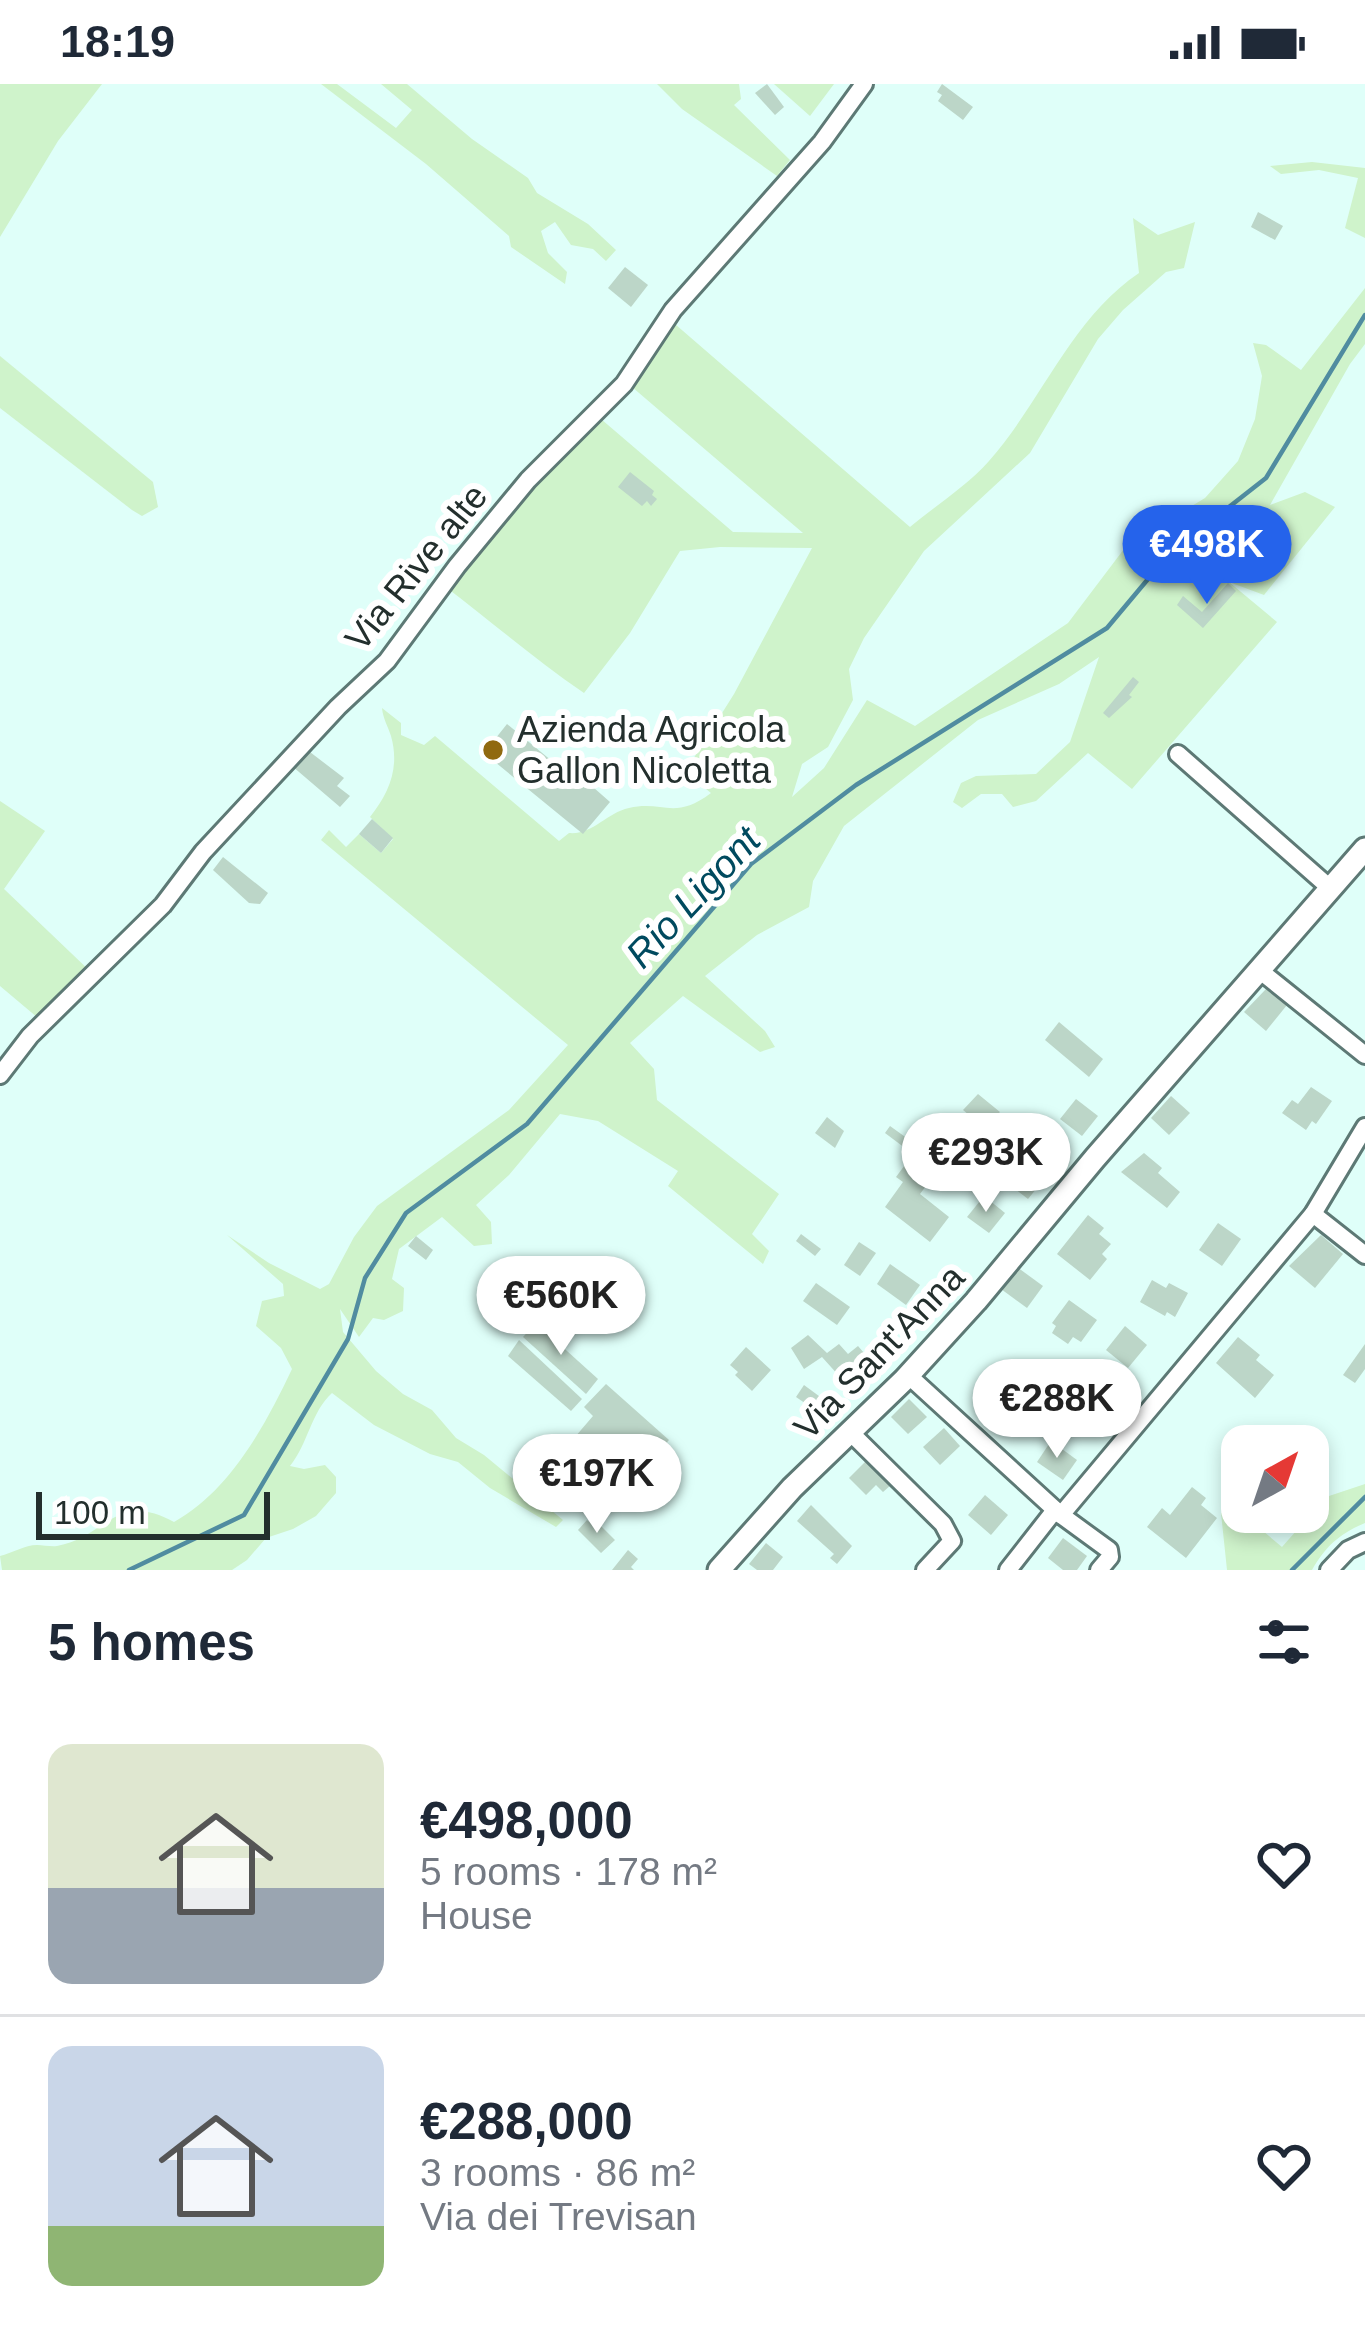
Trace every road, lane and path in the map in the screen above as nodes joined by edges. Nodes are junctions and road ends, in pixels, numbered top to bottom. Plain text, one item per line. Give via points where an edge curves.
1 (863, 84) edge
2 (1178, 754) dead end
3 (1365, 849) edge
4 (1330, 888) junction
5 (1258, 969) junction
6 (1365, 1055) edge
7 (0, 1075) edge
8 (1365, 1127) edge
9 (1313, 1214) junction
10 (1365, 1256) edge
11 (908, 1375) junction
12 (850, 1432) junction
13 (1058, 1512) junction
14 (1365, 1543) edge
15 (719, 1570) edge
16 (925, 1570) edge
17 (1008, 1570) edge
18 (1099, 1570) edge
19 (1330, 1570) edge

1 - 7 street, Via Rive alte via 823,142 673,310 623,384 457,566 388,661
2 - 4 street
3 - 4 main road, Via Sant'Anna
4 - 5 main road, Via Sant'Anna
5 - 6 street
5 - 11 main road, Via Sant'Anna
8 - 9 street
9 - 10 street
9 - 13 street
11 - 12 main road, Via Sant'Anna
11 - 13 street
12 - 15 main road, Via Sant'Anna
12 - 16 street via 943,1524 952,1541
13 - 17 street
13 - 18 street via 1109,1550
14 - 19 street

